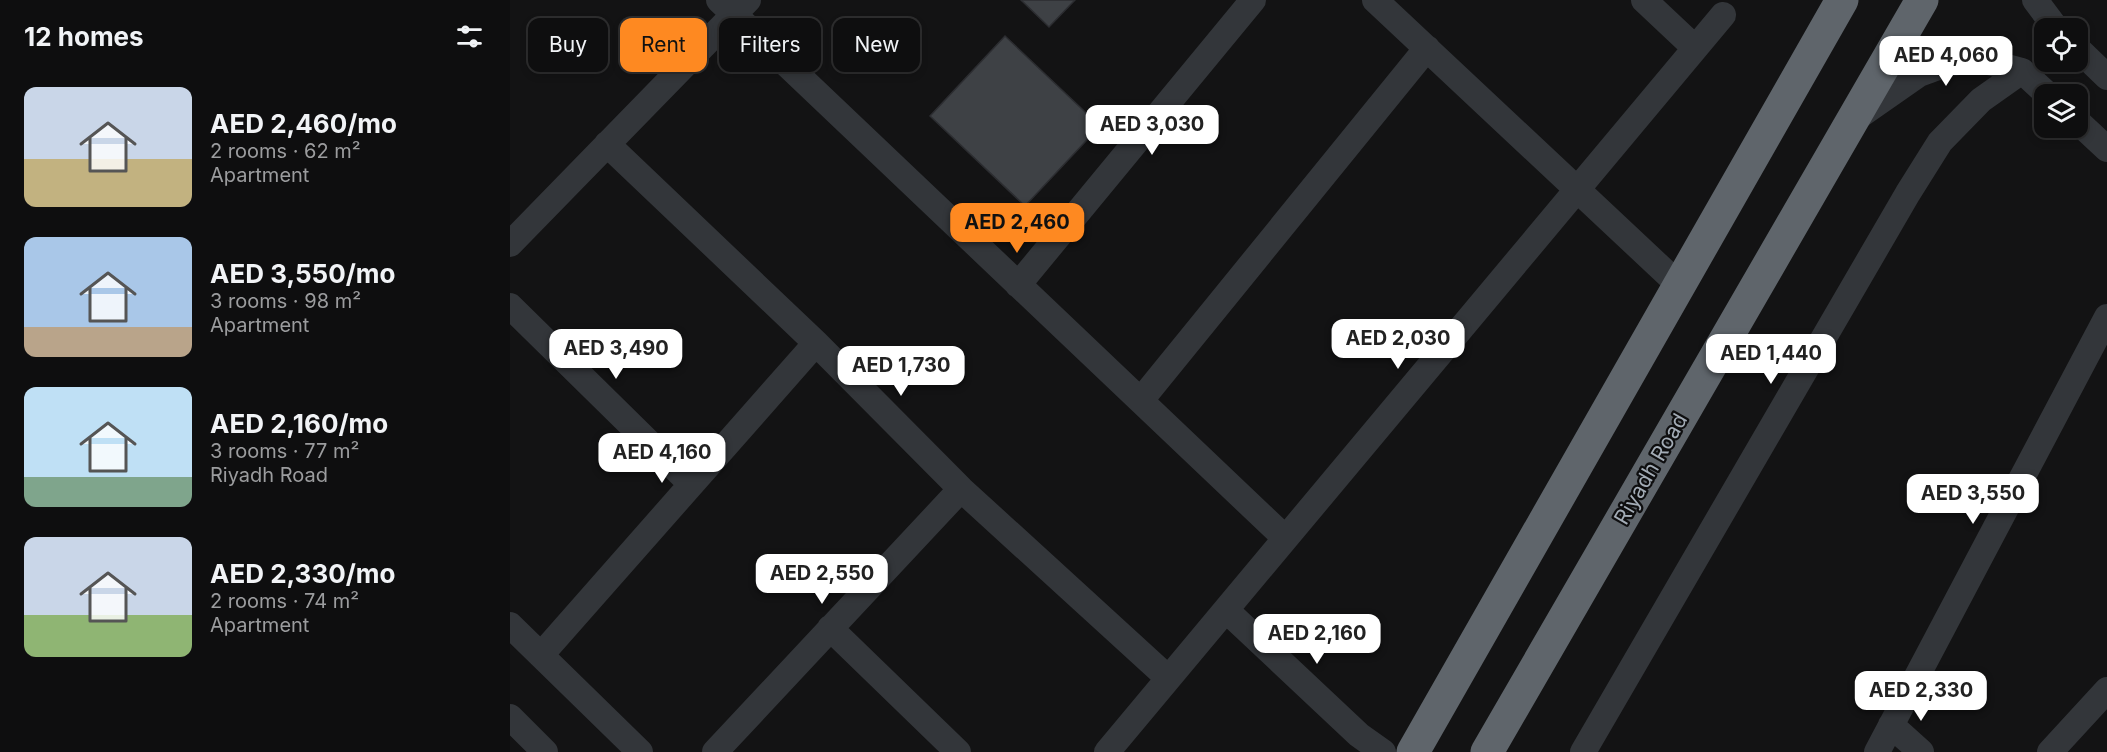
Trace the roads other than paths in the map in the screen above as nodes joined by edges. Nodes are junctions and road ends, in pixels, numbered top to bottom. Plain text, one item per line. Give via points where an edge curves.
1 (1253, 0) edge
2 (1375, 0) edge
3 (1644, 0) edge
4 (1922, 0) edge
5 (2035, 0) edge
6 (734, 5) edge
7 (1833, 7) edge
8 (1723, 15) dead end
9 (2048, 18) edge
10 (1426, 48) junction
11 (1695, 48) junction
12 (2088, 59) edge
13 (2022, 71) junction
14 (2107, 77) edge
15 (2036, 84) edge
16 (1853, 120) junction
17 (2088, 131) edge
18 (607, 144) junction
19 (2107, 149) edge
20 (1577, 189) junction
21 (510, 244) edge
22 (1018, 285) junction
23 (1679, 285) junction
24 (510, 306) edge
25 (2107, 317) edge
26 (816, 343) junction
27 (1141, 400) junction
28 (691, 484) junction
29 (962, 489) junction
30 (1285, 538) junction
31 (1226, 610) junction
32 (510, 625) edge
33 (830, 628) junction
34 (541, 655) junction
35 (1168, 678) junction
36 (2102, 707) edge
37 (510, 717) edge
38 (1891, 725) junction
39 (545, 752) edge
40 (640, 752) edge
41 (715, 752) edge
42 (958, 752) edge
43 (1107, 752) edge
44 (1383, 752) edge
45 (1413, 752) edge
46 (1487, 752) edge
47 (1583, 752) edge
48 (1877, 752) edge
49 (1921, 752) edge
50 (2050, 752) edge

1 - 22 street
2 - 10 street
3 - 11 street
4 - 16 highway, Riyadh Road
5 - 9 street
6 - 18 street
6 - 22 street
7 - 23 highway
8 - 11 street
10 - 20 street
10 - 27 street
11 - 20 street
12 - 14 street
13 - 15 street
13 - 16 street via 1981,60 1949,63 1919,74
13 - 47 street via 1981,100 1941,142 1913,184
16 - 46 highway, Riyadh Road
17 - 19 street
18 - 21 street
18 - 26 street
20 - 23 street
20 - 30 street
22 - 27 street
23 - 45 highway
24 - 28 street
25 - 38 street
26 - 28 street
26 - 29 street
27 - 30 street
28 - 34 street
29 - 33 street
29 - 35 street
30 - 31 street
31 - 35 street
31 - 44 street via 1359,735
32 - 34 street
33 - 41 street
33 - 42 street
34 - 40 street
35 - 43 street
36 - 50 street
37 - 39 street
38 - 48 street
38 - 49 street

